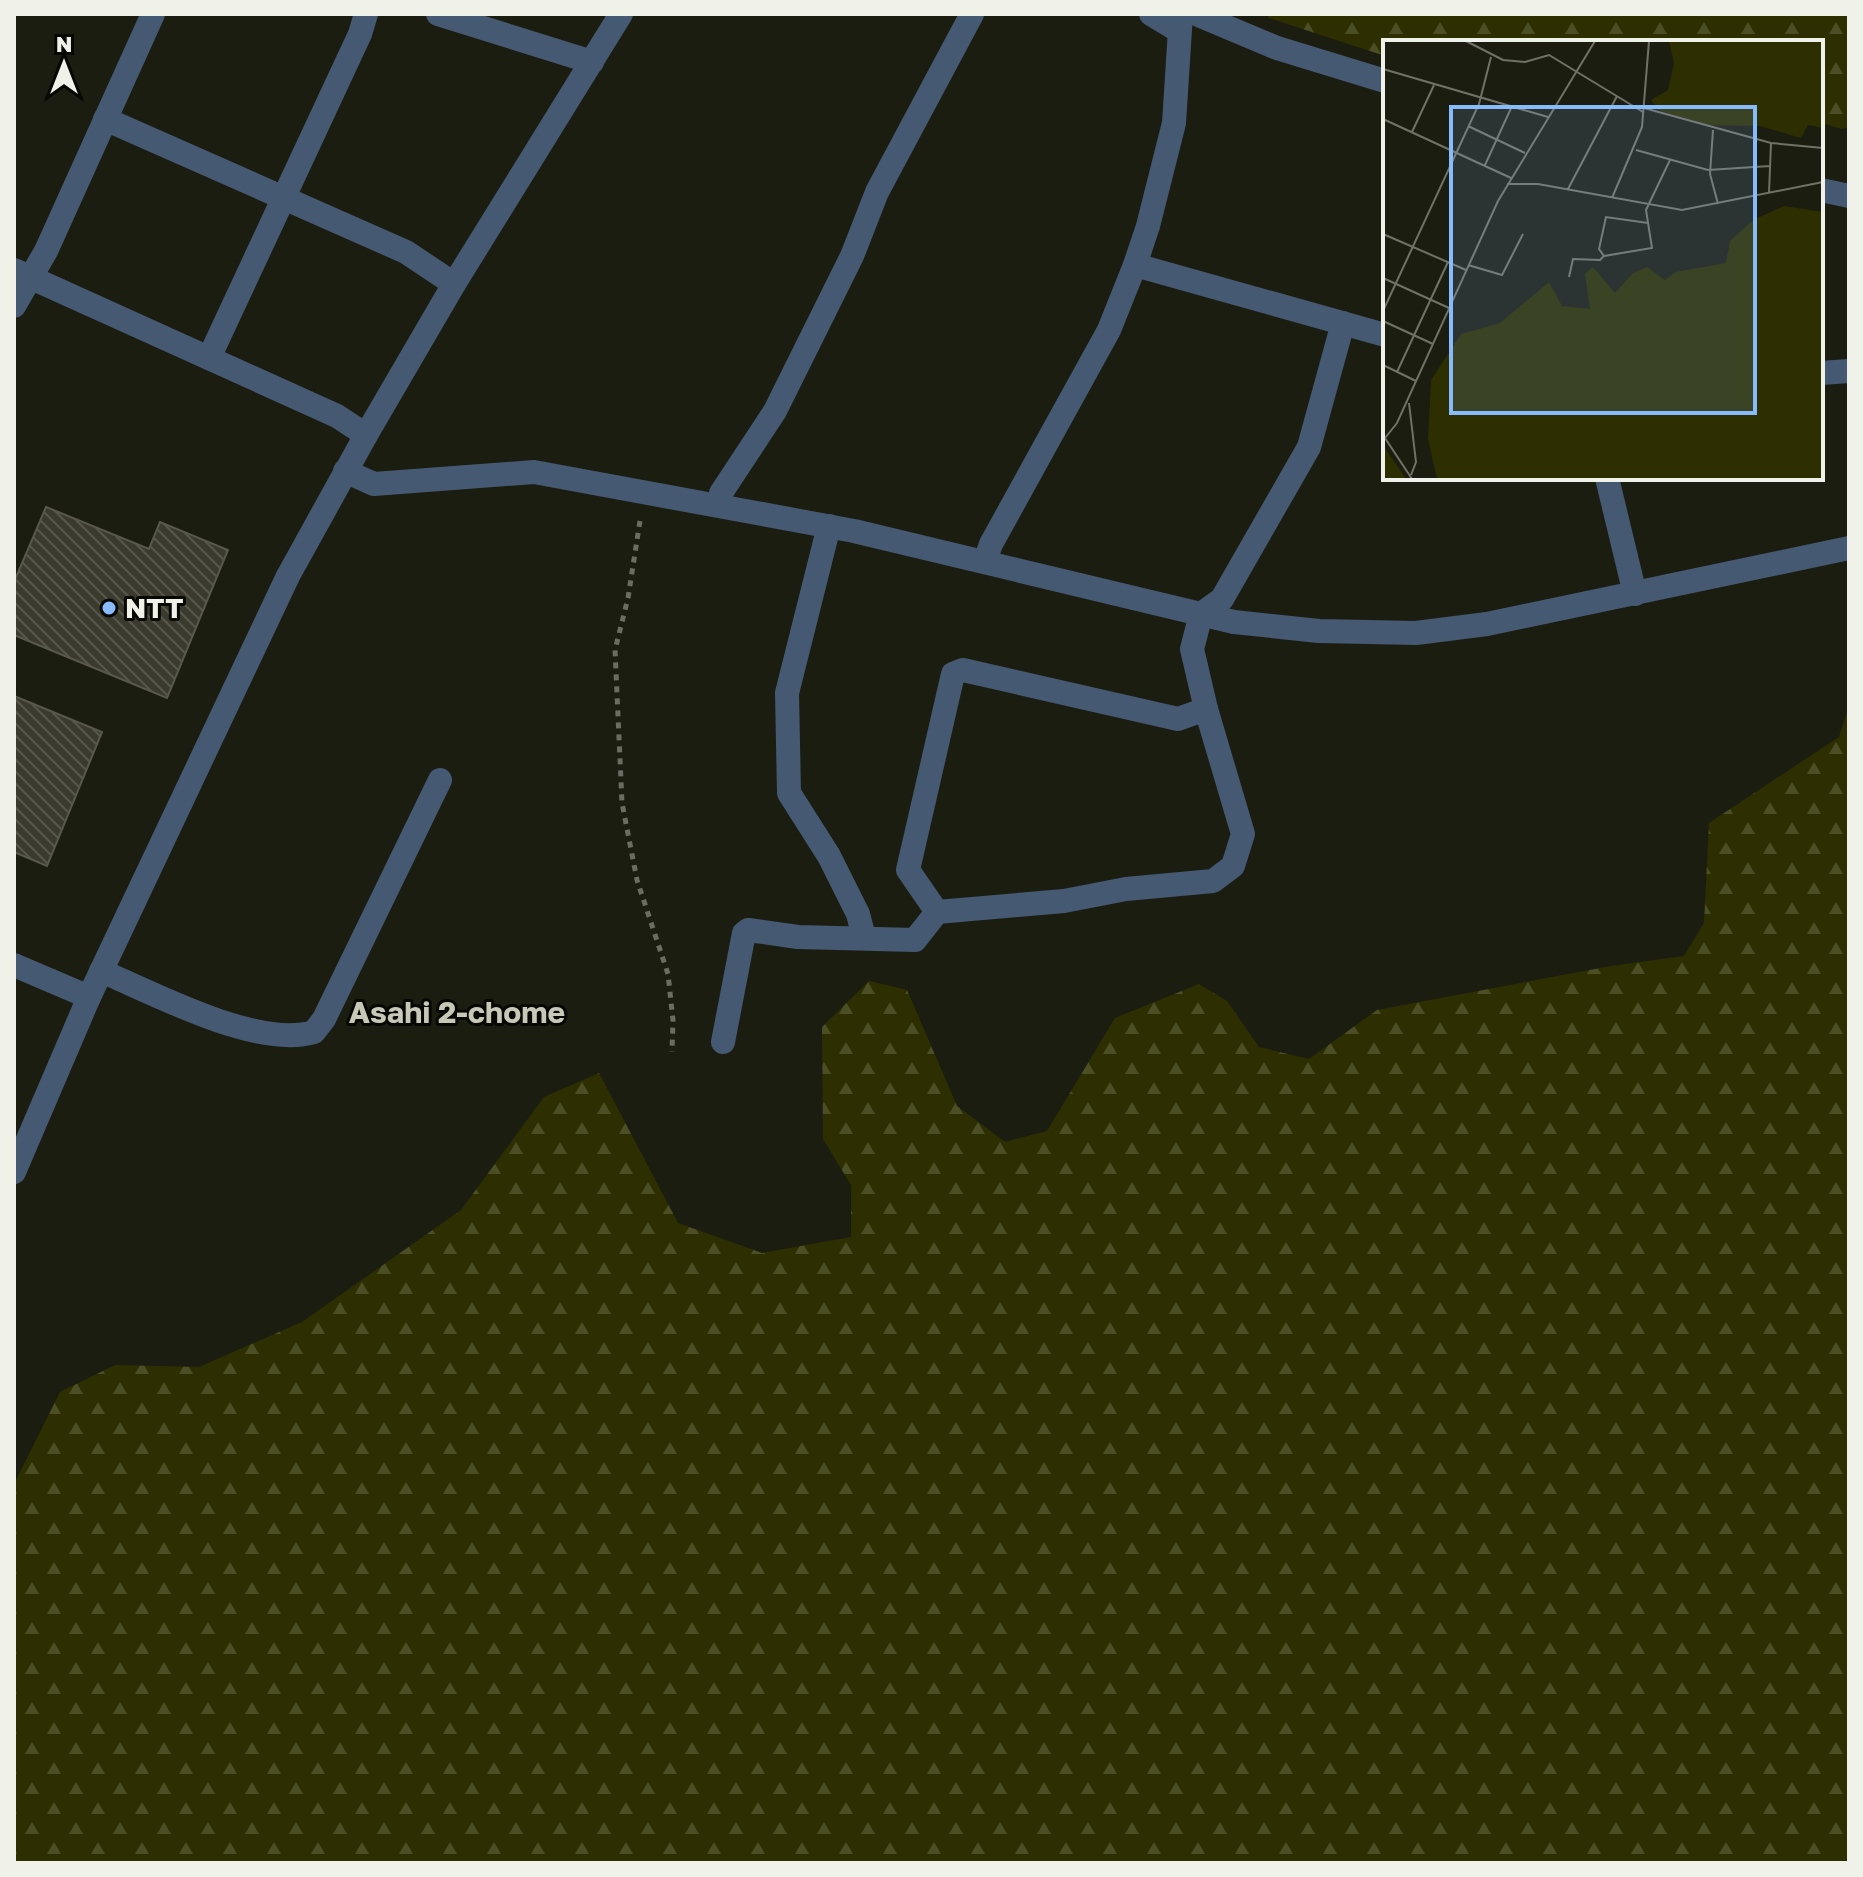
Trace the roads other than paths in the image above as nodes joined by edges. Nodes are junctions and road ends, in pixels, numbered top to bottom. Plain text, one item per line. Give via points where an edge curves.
1 (153, 14) edge
2 (366, 14) edge
3 (438, 14) edge
4 (621, 14) edge
5 (972, 14) edge
6 (1151, 14) edge
7 (1185, 20) edge
8 (592, 62) junction
9 (1383, 80) edge
10 (105, 119) junction
11 (1823, 190) edge
12 (1849, 196) edge
13 (285, 198) junction
14 (1135, 265) junction
15 (22, 274) edge
16 (454, 284) junction
17 (14, 306) edge
18 (1343, 323) junction
19 (1383, 334) edge
20 (209, 358) junction
21 (1849, 371) edge
22 (1823, 373) edge
23 (366, 435) junction
24 (345, 471) junction
25 (1607, 480) edge
26 (719, 505) junction
27 (829, 526) junction
28 (1849, 548) edge
29 (985, 561) junction
30 (1635, 594) junction
31 (1201, 614) junction
32 (1206, 709) junction
33 (440, 780) dead end
34 (937, 912) junction
35 (864, 937) junction
36 (14, 965) edge
37 (101, 971) junction
38 (89, 997) junction
39 (723, 1042) dead end
40 (14, 1172) edge

1 - 10 street
2 - 13 street
3 - 8 street
4 - 8 street
5 - 26 street via 877,192 852,256 775,411 721,493
6 - 7 street
7 - 9 street
7 - 14 street via 1174,123
8 - 16 street
10 - 13 street
10 - 15 street via 46,251
11 - 12 street
13 - 16 street via 406,252
13 - 20 street
14 - 18 street
14 - 29 street via 1109,330
15 - 17 street
15 - 20 street
16 - 23 street
18 - 19 street
18 - 31 street via 1309,447 1222,599
20 - 23 street via 337,416
21 - 22 street
23 - 24 street
24 - 26 street via 374,484 534,472
24 - 37 street via 288,576
25 - 30 street
26 - 27 street
27 - 29 street
27 - 35 street via 787,693 789,793 829,856
28 - 30 street
29 - 31 street
30 - 31 street via 1416,633 1319,631
31 - 32 street via 1192,649
32 - 34 street via 1243,834 1233,866 1213,881
32 - 34 street via 1178,719 963,670 953,674 908,870
33 - 37 street via 314,1032 282,1037 234,1026
34 - 35 street via 915,940
35 - 39 street via 748,930
36 - 38 street
37 - 38 street
38 - 40 street

